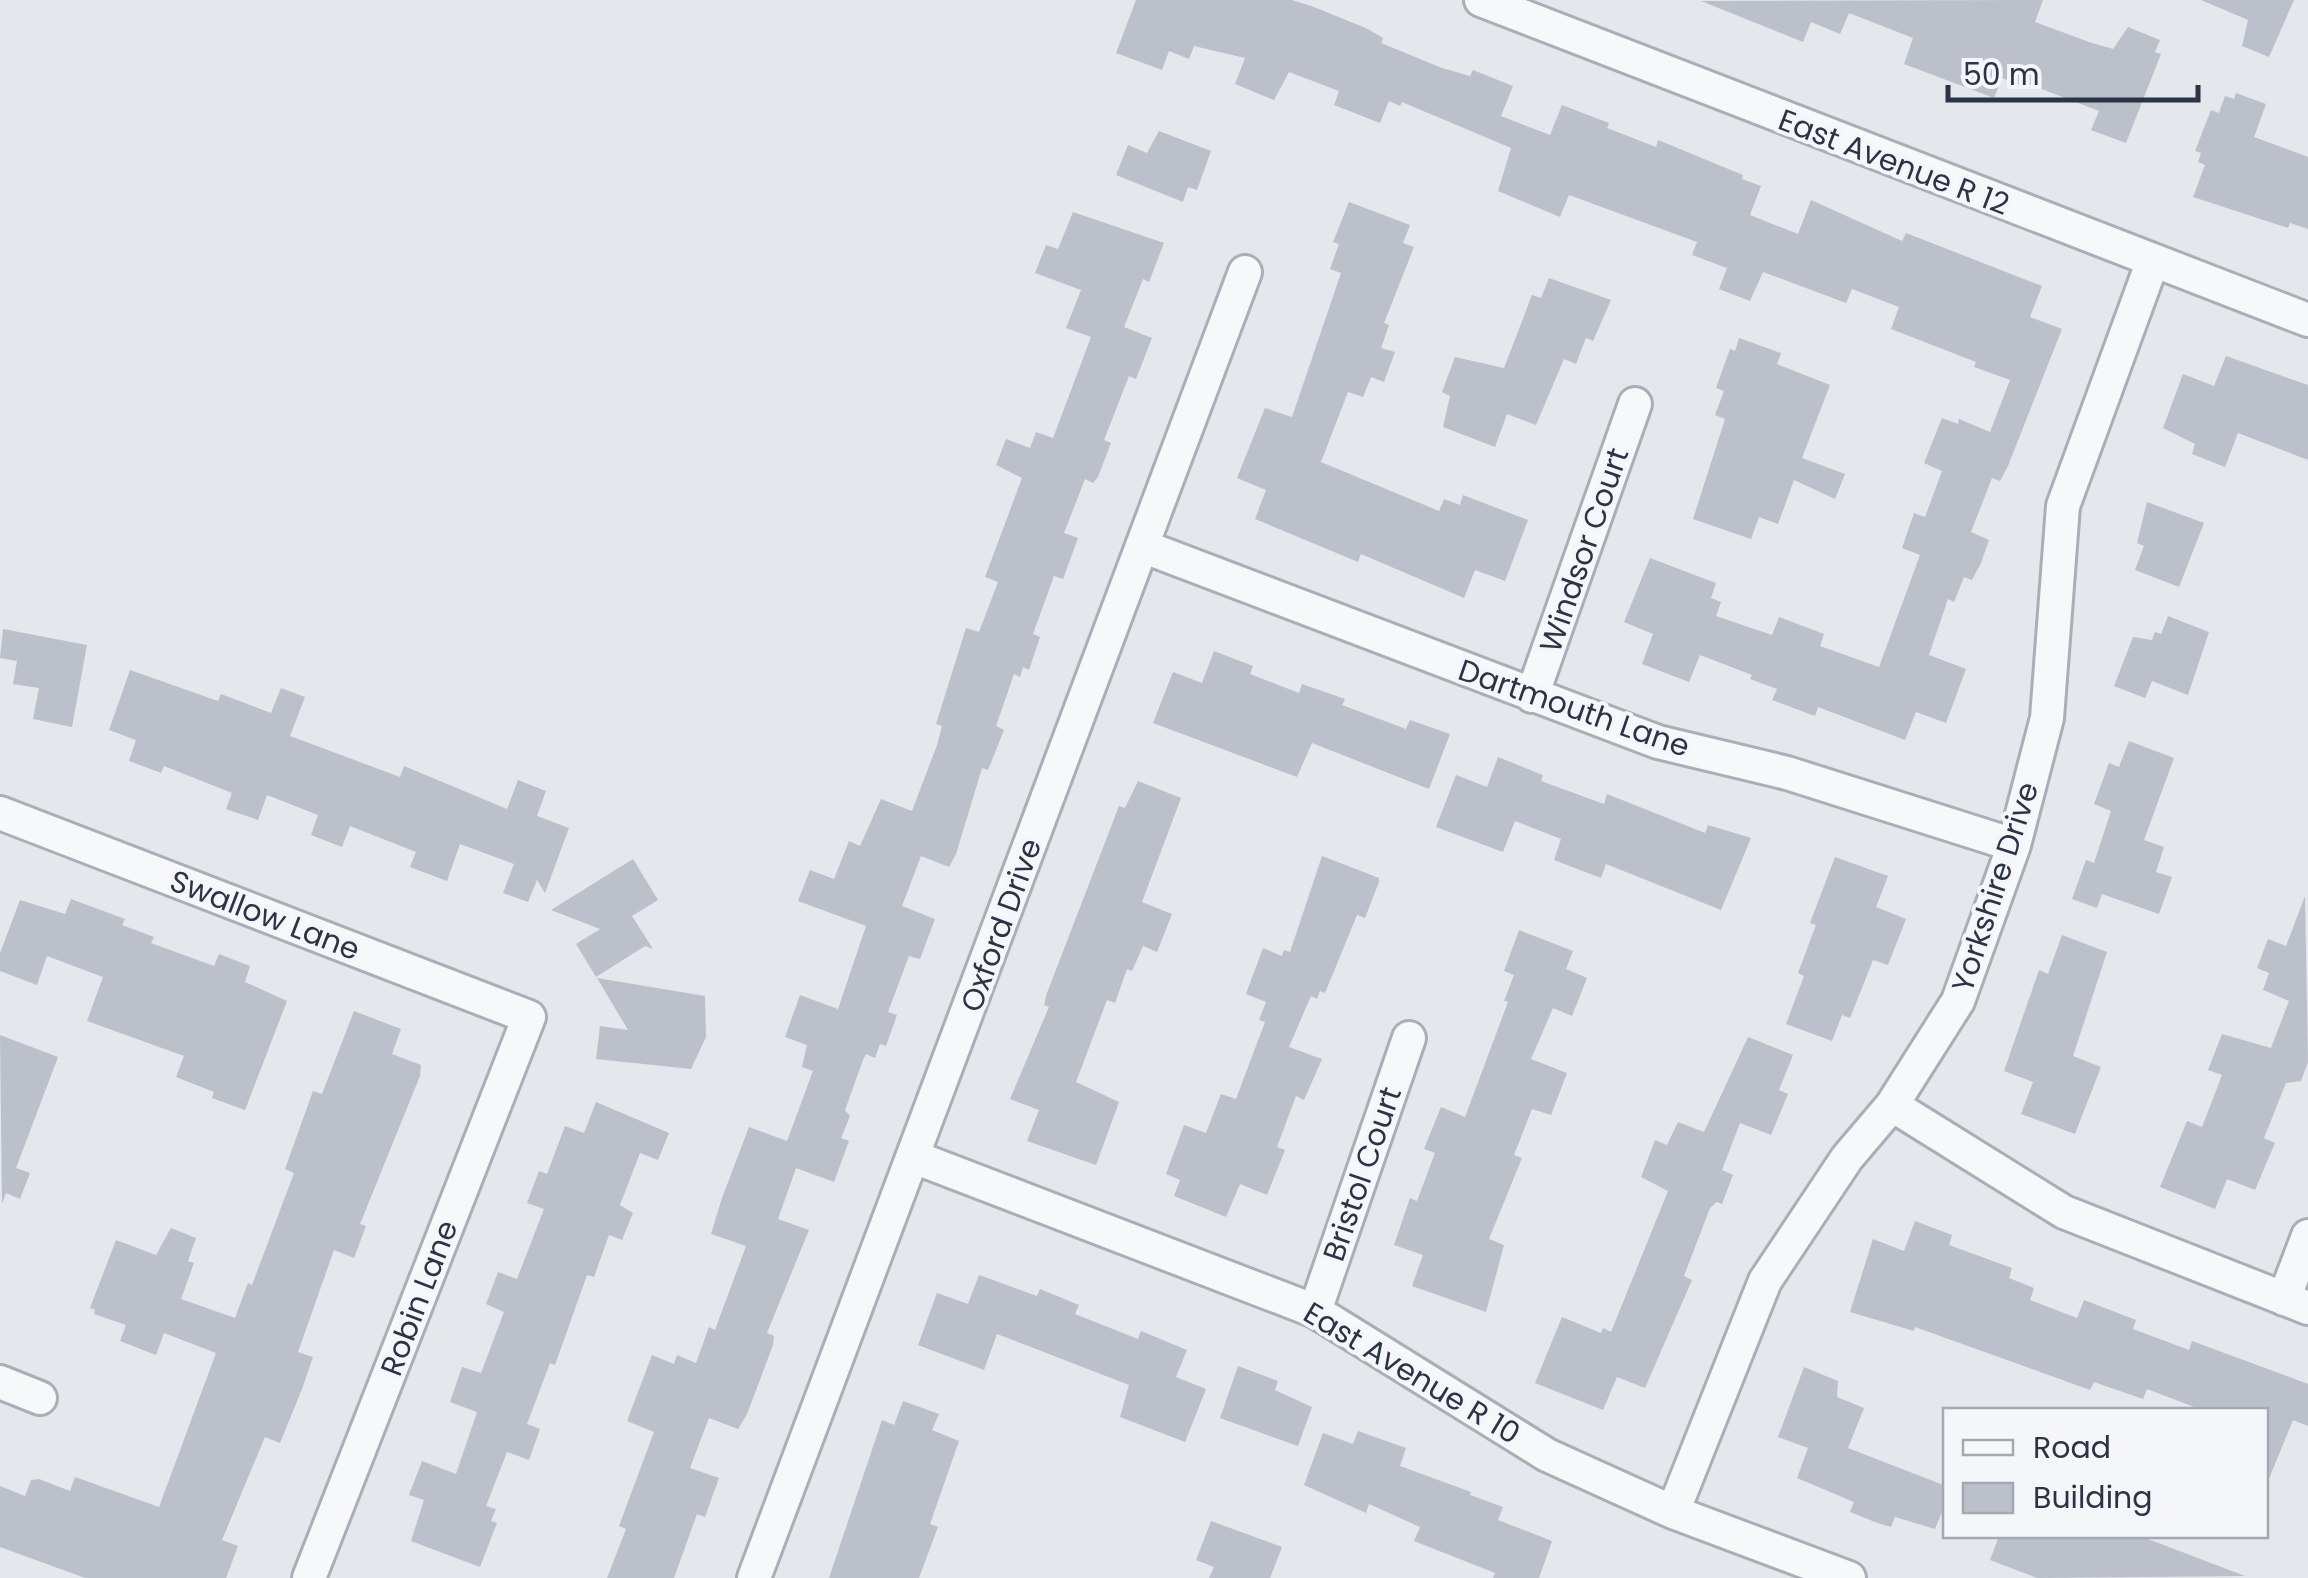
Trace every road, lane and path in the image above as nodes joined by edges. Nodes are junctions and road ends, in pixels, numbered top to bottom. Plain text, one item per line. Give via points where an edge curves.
1 (1481, 0) edge
2 (2152, 263) junction
3 (1245, 272) dead end
4 (2308, 320) edge
5 (1635, 404) dead end
6 (1142, 546) junction
7 (1532, 696) junction
8 (0, 813) edge
9 (2014, 845) junction
10 (529, 1018) joint
11 (1409, 1038) dead end
12 (1892, 1106) junction
13 (914, 1158) junction
14 (2308, 1236) edge
15 (2296, 1304) edge
16 (1315, 1311) junction
17 (0, 1382) edge
18 (40, 1398) dead end
19 (1673, 1512) junction
20 (309, 1578) edge
21 (754, 1578) edge
22 (1849, 1578) edge

1 - 2 street, East Avenue R 12
2 - 4 street, East Avenue R 12
2 - 9 street, Yorkshire Drive via 2063,506 2047,718
3 - 6 street, Oxford Drive
5 - 7 street, Windsor Court
6 - 7 street, Dartmouth Lane
6 - 13 street, Oxford Drive
7 - 9 street, Dartmouth Lane via 1658,742 1787,772
8 - 10 street, Swallow Lane
9 - 12 street, Yorkshire Drive via 1958,1001
10 - 20 street, Robin Lane
11 - 16 street, Bristol Court
12 - 15 street via 2064,1212
12 - 19 street, Yorkshire Drive via 1847,1158 1765,1281
13 - 16 street, East Avenue R 10
13 - 21 street, Oxford Drive
14 - 15 street
16 - 19 street, East Avenue R 10 via 1547,1454
17 - 18 street
19 - 22 street, East Avenue R 10

